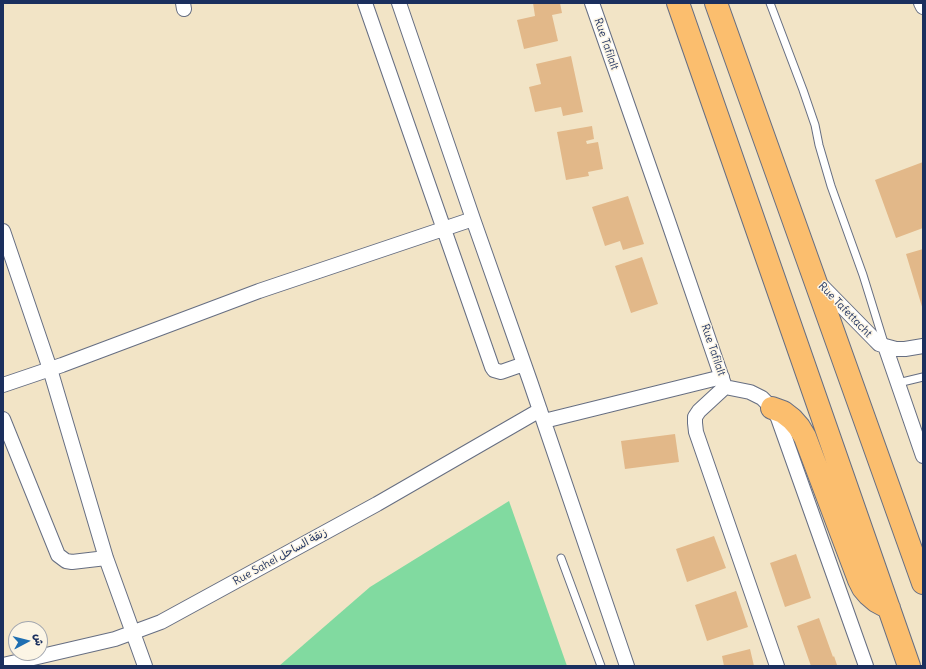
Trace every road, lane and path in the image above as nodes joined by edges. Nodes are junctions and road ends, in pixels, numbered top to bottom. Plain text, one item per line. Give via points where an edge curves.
1 (364, 3) edge
2 (399, 3) edge
3 (592, 3) edge
4 (678, 3) edge
5 (716, 3) edge
6 (770, 3) edge
7 (921, 3) edge
8 (923, 7) edge
9 (473, 218) junction
10 (443, 229) junction
11 (3, 231) edge
12 (814, 278) junction
13 (885, 346) junction
14 (923, 346) edge
15 (524, 364) junction
16 (50, 369) junction
17 (923, 377) edge
18 (724, 382) junction
19 (898, 383) junction
20 (3, 385) edge
21 (772, 408) junction
22 (542, 415) junction
23 (3, 419) edge
24 (923, 456) edge
25 (106, 558) junction
26 (561, 558) dead end
27 (923, 583) edge
28 (888, 608) junction
29 (134, 632) junction
30 (3, 665) edge
31 (145, 666) edge
32 (601, 666) edge
33 (627, 666) edge
34 (777, 666) edge
35 (866, 666) edge
36 (909, 666) edge

1 - 10 street
2 - 9 street
3 - 18 street, Rue Tafilalt
4 - 28 highway
5 - 12 highway
6 - 13 lane via 815,125 831,186
7 - 8 street
9 - 10 street
9 - 15 street
10 - 15 street via 492,367 501,372
10 - 16 street via 259,291
11 - 16 street
12 - 13 street, Rue Tafettacht via 879,344
12 - 27 highway
13 - 14 street, Rue Tafettacht via 905,349
13 - 19 street
15 - 22 street
16 - 20 street
16 - 25 street
17 - 19 lane
18 - 21 street, Rue Tafilalt via 762,398
18 - 22 street, Rue Sahel زنقة الساحل
18 - 34 street via 698,411 695,417 696,432
19 - 24 street
21 - 28 highway via 792,419 805,437 859,580 869,595
21 - 35 street, Rue Tafilalt via 778,418
22 - 29 street, Rue Sahel زنقة الساحل via 160,622
22 - 33 street
23 - 25 street via 58,555 72,562
25 - 29 street
26 - 32 lane
28 - 36 highway
29 - 30 street, Rue Sahel زنقة الساحل via 115,639
29 - 31 street

